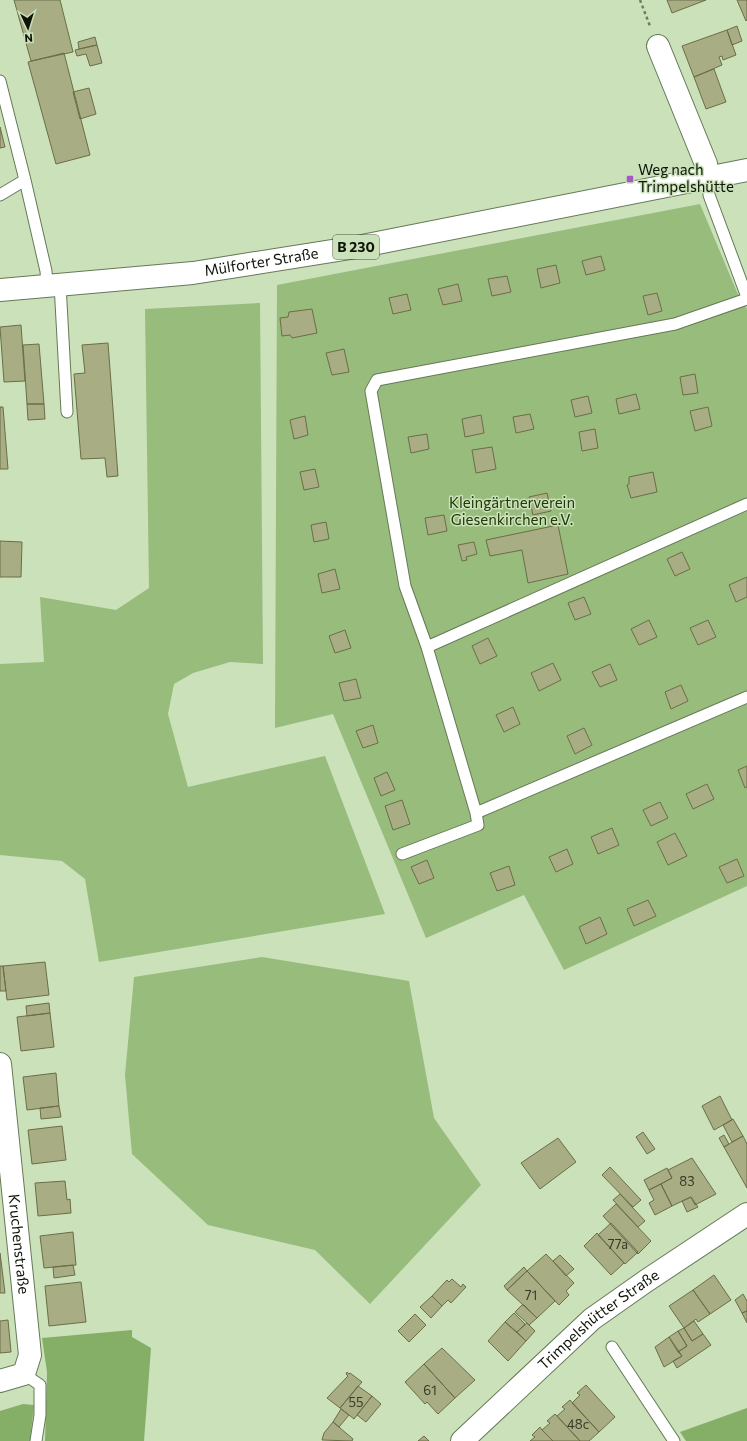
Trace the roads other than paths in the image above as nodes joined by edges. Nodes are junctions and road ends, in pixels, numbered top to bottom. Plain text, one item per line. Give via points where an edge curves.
1 (658, 46) road end
2 (0, 81) edge
3 (747, 170) edge
4 (708, 178) junction
5 (25, 180) junction
6 (0, 195) edge
7 (54, 285) junction
8 (0, 290) edge
9 (747, 298) edge
10 (67, 412) dead end
11 (747, 504) edge
12 (427, 647) junction
13 (747, 696) edge
14 (476, 813) junction
15 (402, 854) dead end
16 (0, 1064) edge
17 (747, 1214) edge
18 (612, 1347) dead end
19 (24, 1374) junction
20 (0, 1381) edge
21 (36, 1441) edge
22 (462, 1441) edge
23 (674, 1441) edge

1 - 4 street via 706,164
2 - 5 lane
3 - 4 street, B 230
4 - 7 street, Mülforter Straße / B 230 via 357,247 193,273
4 - 9 lane via 709,195
5 - 6 lane
5 - 7 lane via 46,271
7 - 8 street, Mülforter Straße / B 230
7 - 10 lane
9 - 12 lane via 675,324 377,380 371,391 405,586
11 - 12 lane
12 - 14 lane
13 - 14 lane
14 - 15 lane via 478,826
16 - 19 street, Kruchenstraße via 30,1355
17 - 22 street, Trimpelshütter Straße via 592,1319
18 - 23 lane, Trimpelshütter Straße
19 - 20 street
19 - 21 lane via 40,1385

